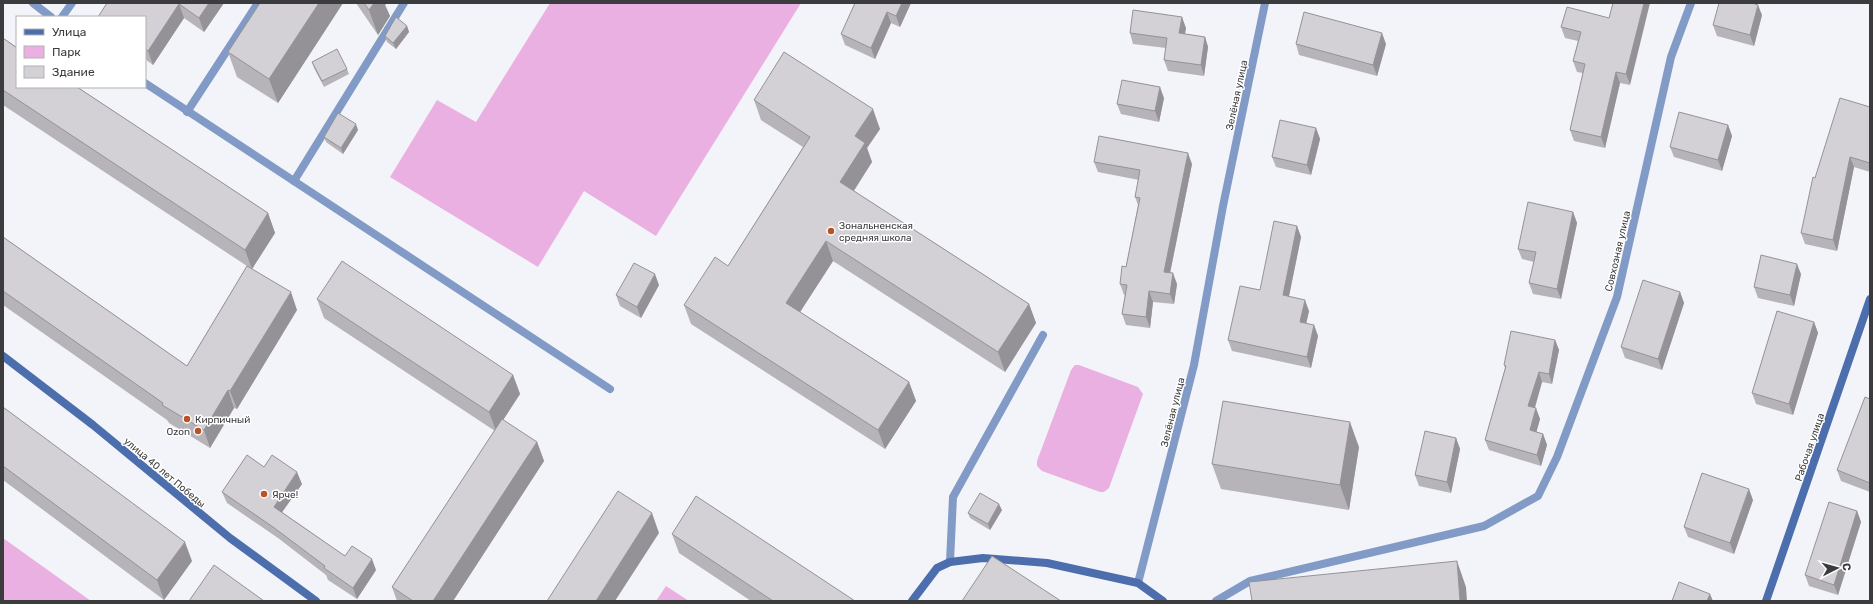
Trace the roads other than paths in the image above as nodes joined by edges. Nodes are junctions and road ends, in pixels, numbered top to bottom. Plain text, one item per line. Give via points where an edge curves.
1 (33, 3) edge
2 (72, 3) edge
3 (258, 3) edge
4 (404, 3) edge
5 (1265, 3) edge
6 (1690, 3) edge
7 (50, 16) edge
8 (63, 16) edge
9 (146, 84) edge
10 (187, 112) junction
11 (294, 181) junction
12 (1870, 299) edge
13 (1043, 335) dead end
14 (3, 356) edge
15 (610, 389) dead end
16 (950, 562) junction
17 (1138, 583) junction
18 (316, 601) edge
19 (912, 601) edge
20 (1163, 601) edge
21 (1216, 601) edge
22 (1766, 601) edge

1 - 7 street
2 - 8 street
3 - 10 street
4 - 11 street
5 - 17 street, Зелёная улица via 1223,206 1194,365
6 - 21 street, Совхозная улица via 1671,57 1617,297 1557,457 1538,496 1484,526 1250,581
9 - 10 street
10 - 11 street
11 - 15 street
12 - 22 street, Рабочая улица
13 - 16 street via 954,497
14 - 18 street, улица 40 лет Победы via 93,425 218,528
16 - 17 street via 983,558 1047,563
16 - 19 street via 937,568
17 - 20 street

